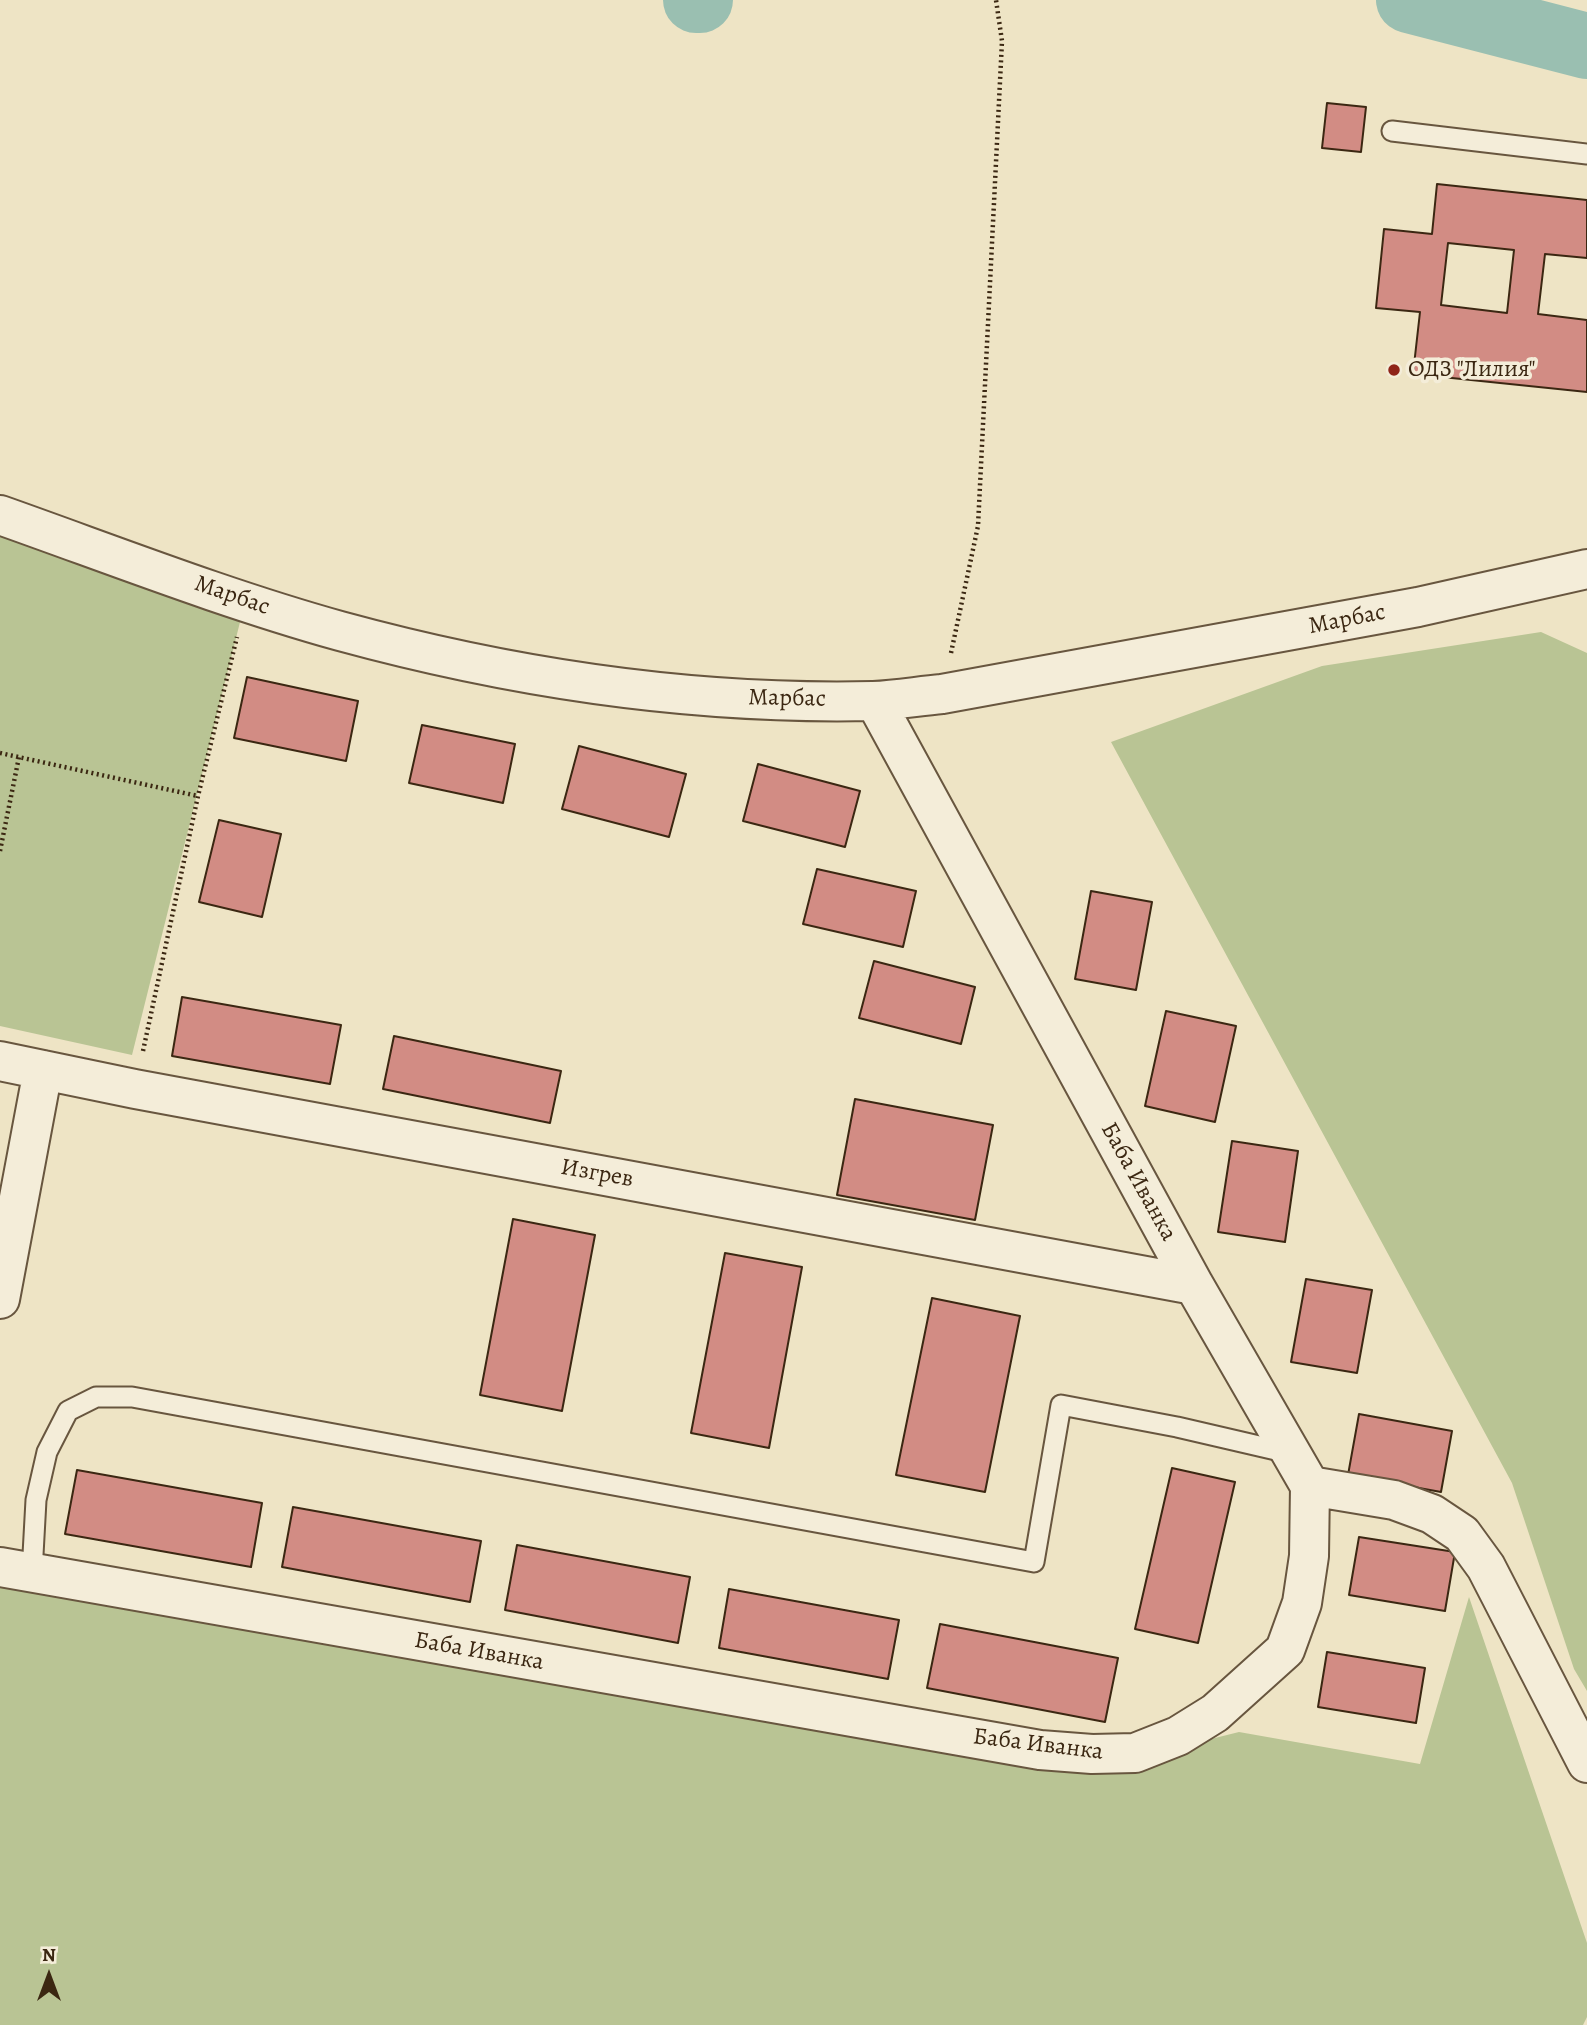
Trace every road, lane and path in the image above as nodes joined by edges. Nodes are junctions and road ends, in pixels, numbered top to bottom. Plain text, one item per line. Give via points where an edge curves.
1 (996, 0) edge
2 (1392, 131) dead end
3 (1587, 154) edge
4 (0, 515) edge
5 (1587, 569) edge
6 (246, 602) junction
7 (942, 694) junction
8 (875, 701) junction
9 (0, 753) edge
10 (19, 757) junction
11 (198, 796) junction
12 (0, 851) edge
13 (0, 1061) edge
14 (43, 1070) junction
15 (135, 1089) junction
16 (1194, 1285) junction
17 (0, 1299) edge
18 (1291, 1454) junction
19 (1310, 1486) junction
20 (16, 1570) edge
21 (1587, 1763) edge

1 - 7 path via 1002,41 978,526
2 - 3 lane
4 - 6 street, Марбас
5 - 7 street, Марбас via 1418,607
6 - 8 street, Марбас via 448,658 581,681 731,698
6 - 11 path
7 - 8 street, Марбас
8 - 16 street, Баба Иванка
9 - 10 path
10 - 11 path
10 - 12 path
11 - 15 path
13 - 14 street, Изгрев
14 - 15 street, Изгрев
14 - 17 street
15 - 16 street, Изгрев
16 - 18 street, Баба Иванка
18 - 19 street, Баба Иванка
18 - 20 lane via 1061,1405 1034,1562 132,1397 96,1397 68,1411 47,1452
19 - 20 street, Баба Иванка via 1309,1556 1302,1604 1284,1650 1214,1713 1178,1736 1135,1753 1040,1749
19 - 21 street via 1394,1500 1432,1514 1462,1534 1486,1567

